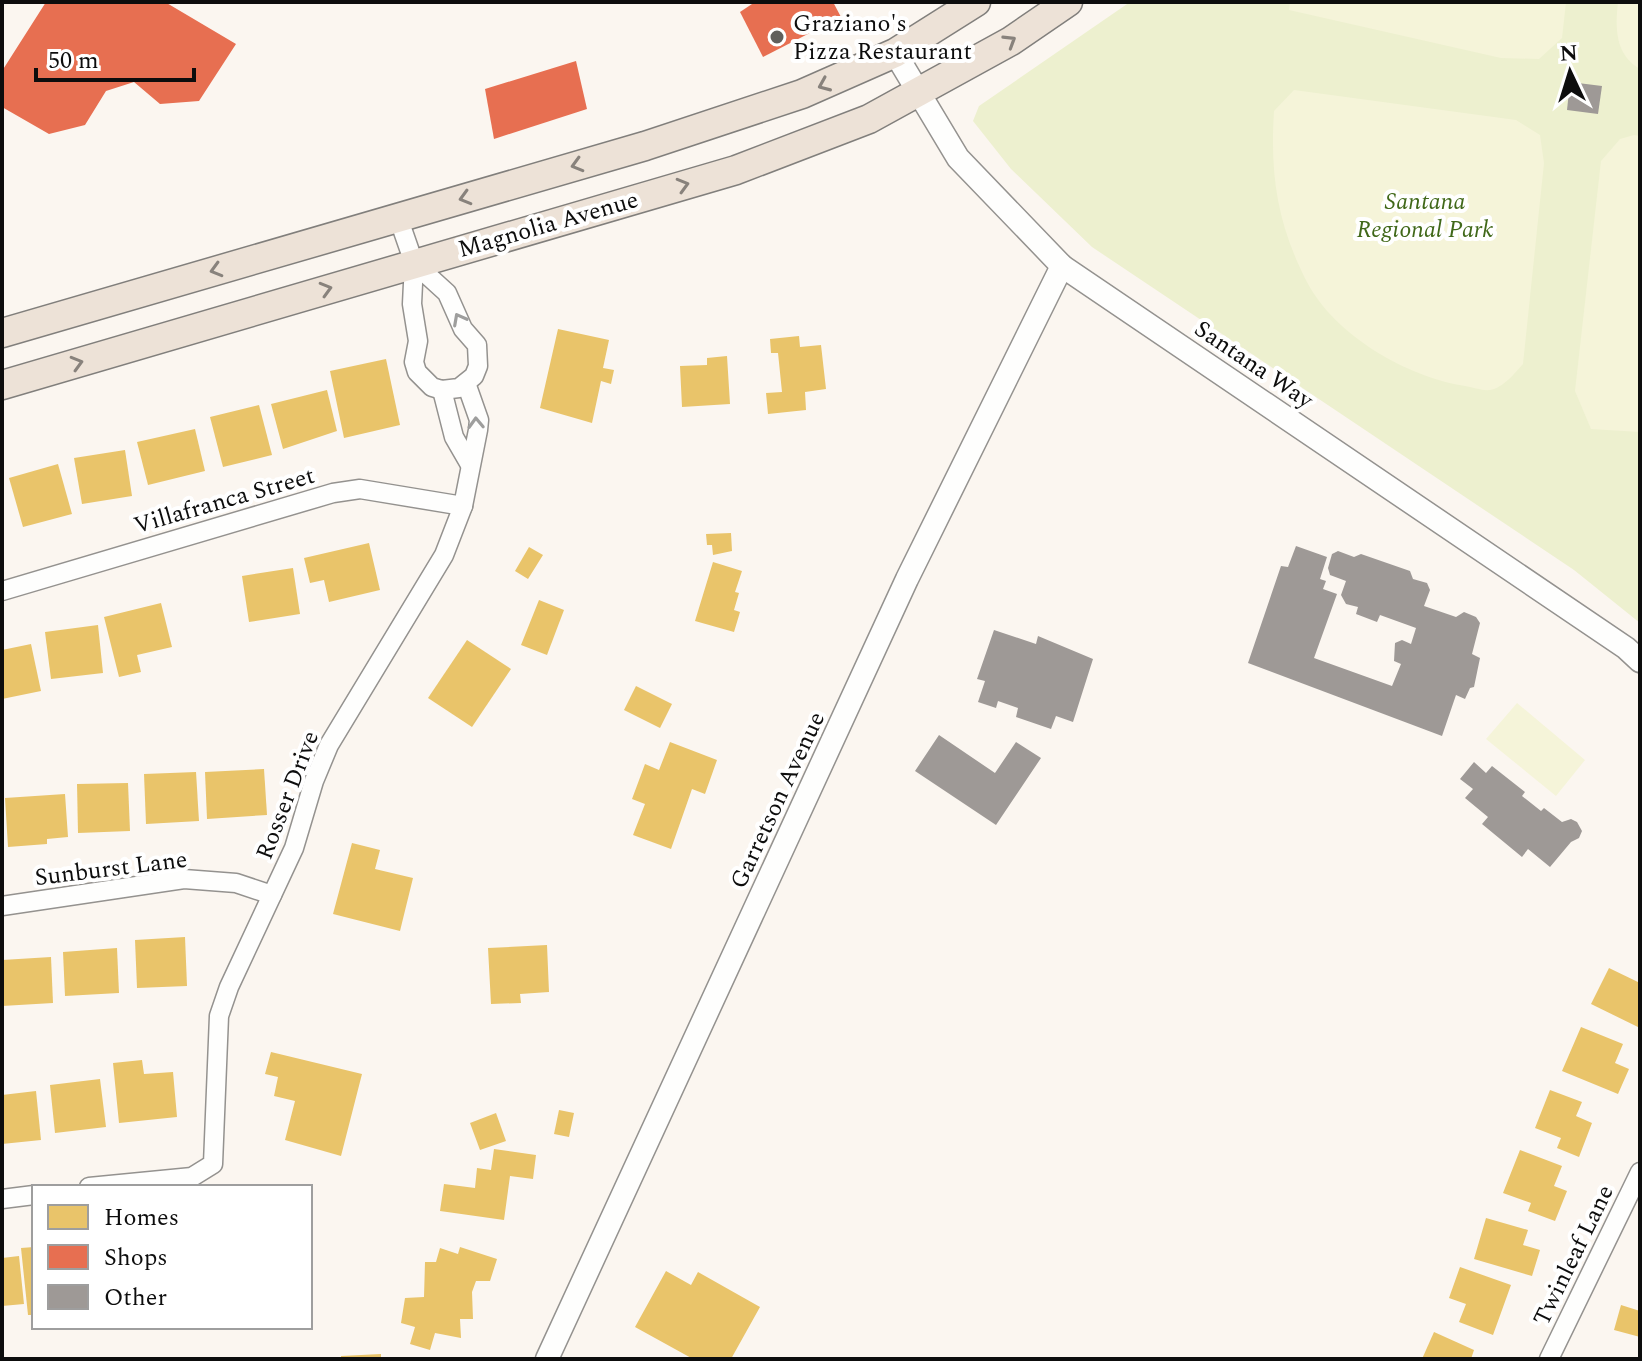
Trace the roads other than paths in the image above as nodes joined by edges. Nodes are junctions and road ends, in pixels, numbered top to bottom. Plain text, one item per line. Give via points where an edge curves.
1 (976, 2) edge
2 (1068, 2) edge
3 (895, 53) junction
4 (918, 92) junction
5 (398, 217) junction
6 (414, 263) junction
7 (1062, 266) junction
8 (2, 333) edge
9 (466, 383) junction
10 (2, 385) edge
11 (442, 390) junction
12 (469, 463) junction
13 (463, 506) junction
14 (2, 591) edge
15 (1640, 661) edge
16 (272, 895) junction
17 (2, 906) edge
18 (1640, 1172) edge
19 (110, 1185) edge
20 (32, 1195) edge
21 (2, 1199) edge
22 (547, 1359) edge
23 (1549, 1359) edge

1 - 3 main road, Magnolia Avenue
4 -> 2 main road, Magnolia Avenue via 1011,41
3 - 4 street, Santana Way
3 -> 5 main road, Magnolia Avenue via 802,94 730,118
6 -> 4 main road, Magnolia Avenue via 736,170 869,119
4 - 7 street, Santana Way via 958,158
5 - 6 street
5 -> 8 main road, Magnolia Avenue
9 -> 6 street via 478,366 477,345 463,329 447,293
10 -> 6 main road, Magnolia Avenue
6 - 11 street via 414,362 423,381
7 - 15 street, Santana Way
7 - 22 street, Garretson Avenue via 907,579
9 - 11 street
12 -> 9 street, Rosser Drive via 479,420
11 - 12 street via 454,437
12 - 13 street, Rosser Drive
13 - 14 street, Villafranca Street via 360,489 333,493
13 - 16 street, Rosser Drive via 444,555 329,745
16 - 17 street, Sunburst Lane via 236,883 184,879
16 - 19 street, Rosser Drive via 219,1016 213,1164 192,1177
18 - 23 street, Twinleaf Lane
20 - 21 street

